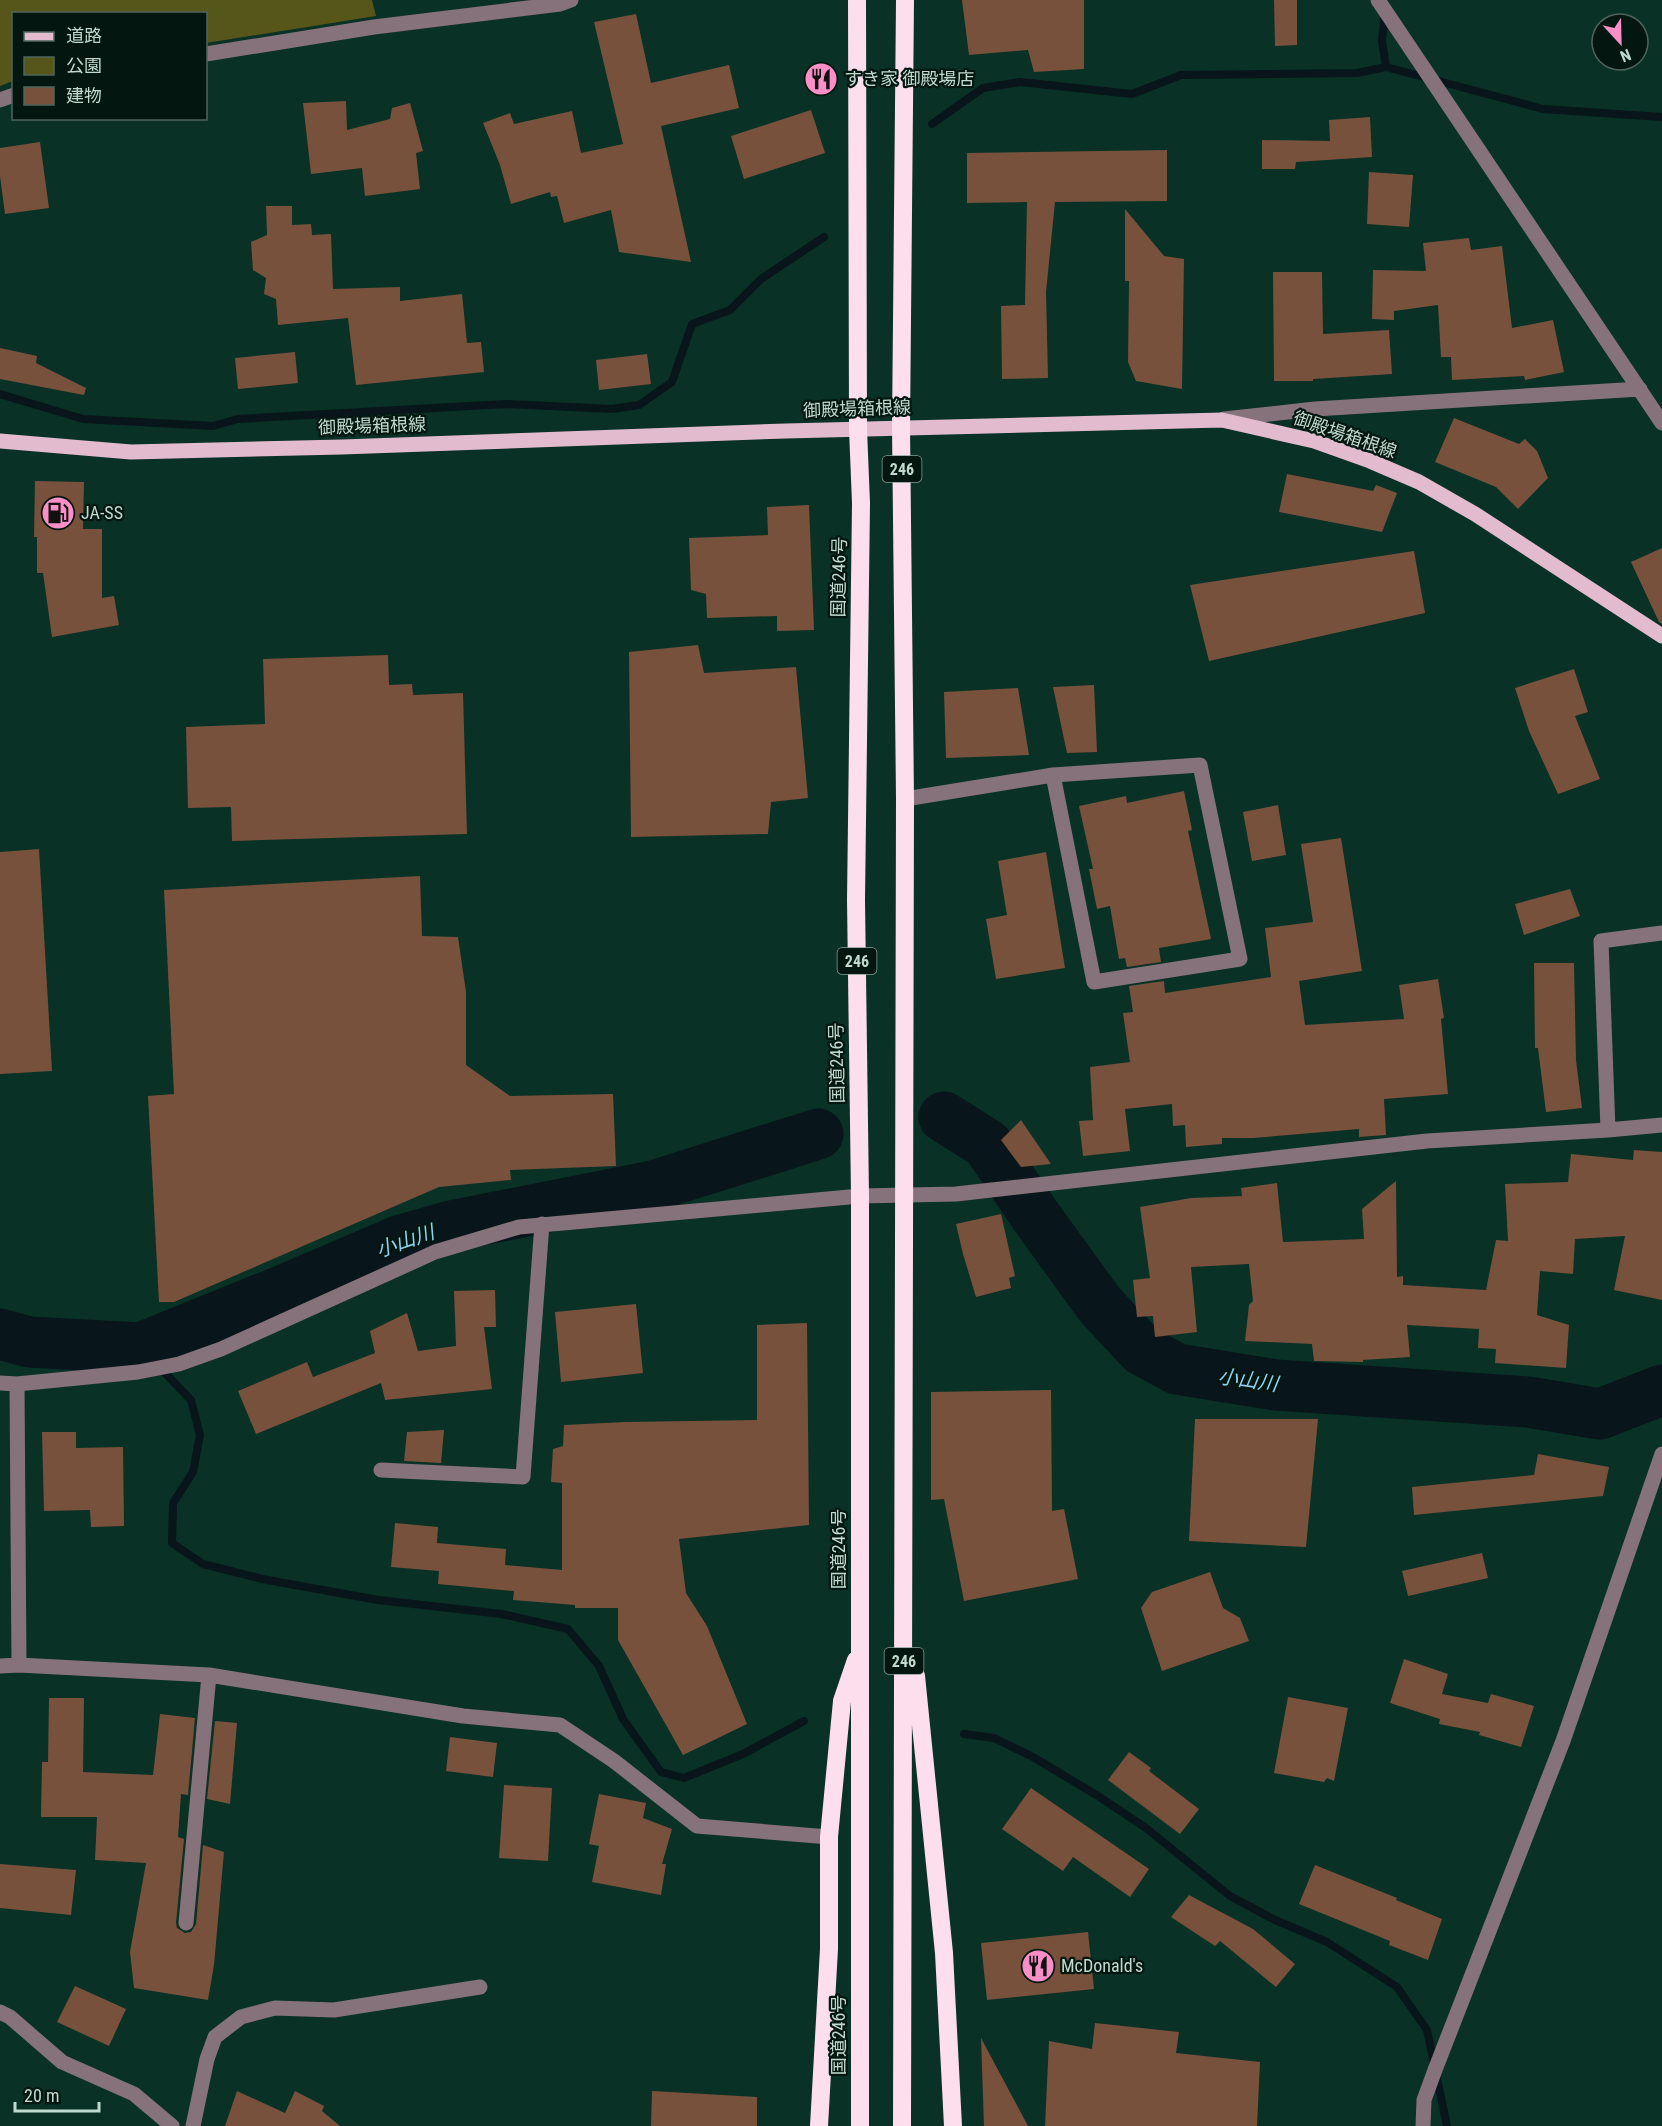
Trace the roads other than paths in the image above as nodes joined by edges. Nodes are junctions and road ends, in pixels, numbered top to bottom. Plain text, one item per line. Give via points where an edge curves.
1 (571, 0) edge
2 (857, 0) edge
3 (905, 0) edge
4 (1378, 0) edge
5 (207, 54) edge
6 (1640, 389) junction
7 (1222, 420) junction
8 (1662, 423) edge
9 (901, 428) junction
10 (858, 429) junction
11 (0, 441) edge
12 (1662, 636) edge
13 (1053, 775) junction
14 (905, 799) junction
15 (1662, 933) edge
16 (1662, 1125) edge
17 (1608, 1130) junction
18 (860, 1196) junction
19 (905, 1196) junction
20 (542, 1224) junction
21 (0, 1383) edge
22 (17, 1384) junction
23 (1662, 1454) edge
24 (381, 1470) dead end
25 (904, 1643) junction
26 (860, 1648) junction
27 (19, 1665) junction
28 (0, 1666) edge
29 (209, 1675) junction
30 (829, 1837) junction
31 (186, 1923) dead end
32 (480, 1987) dead end
33 (0, 2012) edge
34 (172, 2126) edge
35 (193, 2126) edge
36 (819, 2126) edge
37 (860, 2126) edge
38 (902, 2126) edge
39 (953, 2126) edge
40 (1423, 2126) edge

1 - 5 street
2 - 10 highway, 国道246号 / 246
3 - 9 highway, 246
4 - 6 street
6 - 7 street via 1316,409
6 - 8 street
7 - 9 main road, 御殿場箱根線
7 - 12 main road, 御殿場箱根線 via 1314,441 1419,482
9 - 10 main road, 御殿場箱根線
9 - 14 highway, 246
10 - 11 main road, 御殿場箱根線 via 142,452
10 - 18 highway, 国道246号 / 246 via 861,502 856,888
13 - 13 street via 1200,765 1240,959 1094,982
13 - 14 street
14 - 19 highway, 246
15 - 17 street via 1601,941
16 - 17 street
17 - 19 street via 1426,1141 956,1194
18 - 19 street
18 - 20 street
18 - 26 highway, 国道246号 / 246
19 - 25 highway, 246
20 - 22 street via 435,1252 221,1349 179,1364
20 - 24 street via 523,1478
21 - 22 street
22 - 27 street
23 - 40 street via 1563,1742 1424,2100
25 - 38 highway, 246
25 - 39 highway, 246 via 916,1676 944,1953
26 - 30 highway, 246 via 842,1701
26 - 37 highway, 国道246号 / 246
27 - 28 street
27 - 29 street
29 - 30 street via 463,1716 560,1725 614,1761 697,1826
29 - 31 street
30 - 36 highway, 246 via 829,1949
32 - 35 street via 334,2010 275,2008 241,2017 214,2037
33 - 34 street via 62,2062 134,2094

